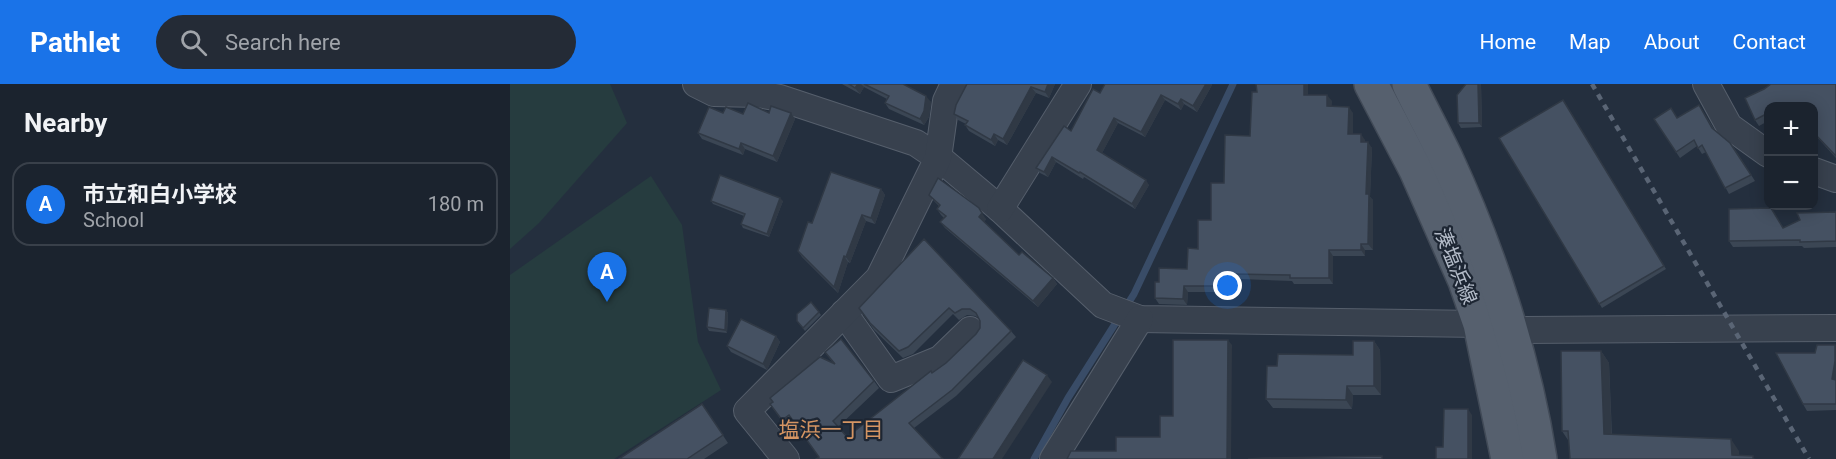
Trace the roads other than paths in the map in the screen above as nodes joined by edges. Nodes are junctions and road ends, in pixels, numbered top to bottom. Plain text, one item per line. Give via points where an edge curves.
1 (696, 84) edge
2 (954, 84) edge
3 (1078, 84) edge
4 (1371, 84) edge
5 (1408, 84) edge
6 (1706, 84) edge
7 (1764, 151) edge
8 (938, 158) junction
9 (1818, 173) edge
10 (1836, 180) edge
11 (1000, 209) junction
12 (844, 313) junction
13 (1140, 319) junction
14 (1495, 327) junction
15 (1836, 328) edge
16 (970, 330) dead end
17 (786, 459) edge
18 (1053, 459) edge
19 (1508, 459) edge
20 (1540, 459) edge

1 - 8 street via 714,93 780,99 916,143
2 - 8 street via 946,102
3 - 11 street
4 - 14 main road, 湊塩浜線 via 1416,170 1465,281
5 - 14 main road, 湊塩浜線 via 1472,219
6 - 7 street via 1730,126
8 - 11 street
8 - 12 street via 879,278
9 - 10 street
11 - 13 street via 1103,305
12 - 16 street via 891,379 940,359
12 - 17 street via 747,411
13 - 14 street
13 - 18 street
14 - 15 street
14 - 19 main road, 湊塩浜線
14 - 20 main road, 湊塩浜線 via 1534,419

